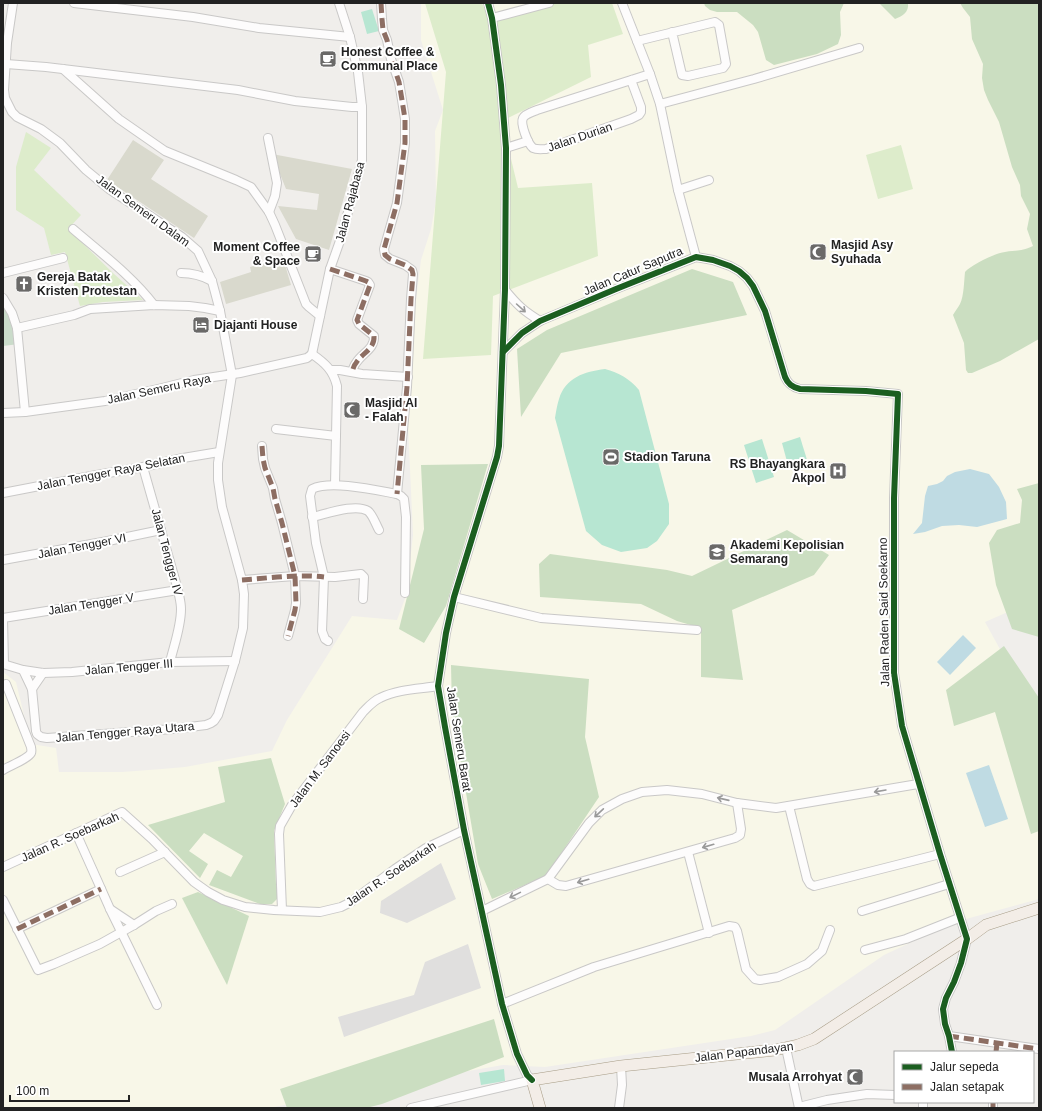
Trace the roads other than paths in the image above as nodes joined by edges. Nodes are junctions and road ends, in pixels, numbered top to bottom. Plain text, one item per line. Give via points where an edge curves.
1 (13, 3) edge
2 (74, 3) edge
3 (338, 3) edge
4 (381, 3) edge
5 (488, 3) edge
6 (549, 3) edge
7 (622, 3) edge
8 (492, 18) junction
9 (672, 32) junction
10 (350, 37) junction
11 (637, 41) junction
12 (859, 48) dead end
13 (6, 64) junction
14 (63, 69) junction
15 (650, 74) junction
16 (630, 80) junction
17 (660, 104) junction
18 (362, 107) junction
19 (268, 138) dead end
20 (528, 141) junction
21 (506, 148) junction
22 (709, 180) dead end
23 (678, 190) junction
24 (269, 212) junction
25 (73, 229) dead end
26 (696, 256) junction
27 (63, 258) dead end
28 (330, 269) junction
29 (3, 273) edge
30 (181, 273) dead end
31 (212, 281) junction
32 (505, 290) junction
33 (3, 298) edge
34 (154, 306) junction
35 (220, 311) junction
36 (320, 316) junction
37 (540, 321) junction
38 (17, 328) junction
39 (503, 352) junction
40 (312, 354) junction
41 (331, 370) junction
42 (352, 372) junction
43 (232, 375) junction
44 (408, 377) junction
45 (898, 394) joint
46 (26, 412) junction
47 (3, 413) edge
48 (276, 429) dead end
49 (336, 436) junction
50 (262, 446) dead end
51 (219, 452) junction
52 (142, 467) junction
53 (335, 485) junction
54 (3, 493) edge
55 (397, 494) junction
56 (312, 517) junction
57 (161, 530) junction
58 (379, 530) dead end
59 (3, 560) edge
60 (295, 576) junction
61 (324, 577) junction
62 (242, 580) junction
63 (178, 590) junction
64 (405, 593) dead end
65 (454, 597) junction
66 (363, 599) dead end
67 (3, 618) edge
68 (698, 630) dead end
69 (288, 636) dead end
70 (328, 641) dead end
71 (235, 661) junction
72 (170, 662) junction
73 (4, 664) edge
74 (23, 670) junction
75 (43, 673) junction
76 (6, 684) dead end
77 (438, 686) junction
78 (32, 689) junction
79 (3, 770) edge
80 (918, 784) junction
81 (737, 803) junction
82 (789, 806) junction
83 (464, 830) junction
84 (76, 833) junction
85 (165, 852) junction
86 (688, 852) junction
87 (940, 854) junction
88 (3, 867) edge
89 (120, 872) dead end
90 (548, 879) junction
91 (949, 884) junction
92 (101, 889) junction
93 (3, 900) edge
94 (172, 904) dead end
95 (1039, 908) edge
96 (110, 909) junction
97 (282, 910) junction
98 (482, 911) junction
99 (862, 911) dead end
100 (960, 918) junction
101 (134, 925) junction
102 (18, 928) junction
103 (830, 930) dead end
104 (121, 932) junction
105 (708, 933) junction
106 (966, 939) junction
107 (865, 950) dead end
108 (502, 1004) junction
109 (157, 1005) dead end
110 (949, 1036) junction
111 (997, 1042) junction
112 (786, 1048) junction
113 (1039, 1050) edge
114 (952, 1051) edge
115 (996, 1051) edge
116 (622, 1066) junction
117 (532, 1080) junction
118 (894, 1095) edge
119 (799, 1107) edge
120 (411, 1108) edge
121 (540, 1108) edge
122 (619, 1108) edge

1 - 13 street
2 - 10 street via 193,17 259,28
3 - 10 street, Jalan Rajabasa
4 - 44 street via 383,30 399,82 405,119 405,143 397,203 384,248 385,255 405,265 413,274
5 - 8 street, Jalan Semeru Barat
6 - 8 street
7 - 11 street
8 - 21 street, Jalan Semeru Barat
9 - 9 street via 717,23 726,60 725,67 688,76 682,75
9 - 11 street
10 - 18 street, Jalan Rajabasa
11 - 15 street
12 - 17 street
13 - 14 street
13 - 31 street, Jalan Semeru Dalam via 4,90 12,112 60,143 109,189 198,251
14 - 18 street via 238,90 295,101
14 - 24 street via 119,119 165,151 251,187
15 - 16 street, Jalan Durian
15 - 17 street
16 - 20 street, Jalan Durian via 526,115 522,124
16 - 20 street, Jalan Durian via 641,106 639,115 546,149 533,148
17 - 23 street
18 - 28 street, Jalan Rajabasa via 362,160
19 - 24 street via 277,183
20 - 21 street
21 - 32 street, Jalan Semeru Barat
22 - 23 street
23 - 26 street
24 - 36 street via 306,304
25 - 34 street via 117,267
26 - 37 street, Jalan Catur Saputra
26 - 45 street, Jalan Catur Saputra via 730,266 739,271 753,286 765,311 787,383 800,389
27 - 29 street
28 - 36 street, Jalan Rajabasa
28 - 42 street via 366,280 370,285 358,320 375,340 356,362
30 - 31 street via 193,273
31 - 35 street, Jalan Semeru Dalam
32 -> 37 street via 526,313
32 - 39 street, Jalan Semeru Barat
33 - 38 street
34 - 35 street via 189,306
34 - 38 street via 90,309
35 - 43 street, Jalan Semeru Dalam
36 - 40 street, Jalan Rajabasa
37 - 39 street, Jalan Catur Saputra via 522,333
38 - 46 street
39 - 65 street, Jalan Semeru Barat via 498,457
40 - 41 street
40 - 43 street, Jalan Semeru Raya via 307,358
41 - 42 street
41 - 49 street via 337,386
42 - 44 street
43 - 46 street, Jalan Semeru Raya via 194,380 105,401
43 - 51 street, Jalan Tengger Raya Utara
44 - 55 street
45 - 80 street, Jalan Raden Said Soekarno via 894,498 894,673 900,718
46 - 47 street, Jalan Semeru Raya
48 - 49 street
49 - 53 street
50 - 60 street via 265,468 273,488
51 - 52 street, Jalan Tengger Raya Selatan
51 - 62 street, Jalan Tengger Raya Utara via 218,480 222,507
52 - 54 street, Jalan Tengger Raya Selatan
52 - 57 street, Jalan Tengger IV
53 - 55 street
53 - 56 street via 312,490
55 - 64 street via 402,496 405,510
56 - 58 street via 350,508 361,509 368,511
56 - 61 street
57 - 59 street, Jalan Tengger VI
57 - 63 street, Jalan Tengger IV
60 - 61 street
60 - 62 street
60 - 69 street via 296,603
61 - 66 street via 363,575
61 - 70 street via 322,631
62 - 71 street, Jalan Tengger Raya Utara via 242,628
63 - 67 street, Jalan Tengger V
63 - 72 street, Jalan Tengger IV via 181,608 178,633
65 - 68 street via 541,618
65 - 77 street, Jalan Semeru Barat
67 - 73 street
71 - 72 street, Jalan Tengger III
71 - 78 street, Jalan Tengger Raya Utara via 218,715 214,721 206,725 43,738 36,731
72 - 75 street, Jalan Tengger III
73 - 74 street
74 - 75 street, Jalan Tengger III
74 - 78 street, Jalan Tengger Raya Utara
75 - 78 street
76 - 79 street via 32,751 26,758
77 - 83 street, Jalan Semeru Barat
77 - 97 street, Jalan M. Sanoesi via 394,692 370,705 292,805 280,826 279,834
80 -> 82 street
80 - 87 street, Jalan Raden Said Soekarno
81 - 82 street via 776,808
81 -> 86 street via 740,835
81 -> 90 street via 702,794 667,790 642,792 622,799 602,810
82 - 87 street via 807,880 814,886
83 - 97 street, Jalan R. Soebarkah via 426,848 341,907 320,912
83 - 98 street, Jalan Semeru Barat
84 - 85 street, Jalan R. Soebarkah via 122,812
84 - 88 street, Jalan R. Soebarkah
84 - 92 street
85 - 89 street
85 - 97 street, Jalan R. Soebarkah via 194,882 223,900 245,907
86 -> 90 street via 566,886
86 - 105 street
87 - 91 street, Jalan Raden Said Soekarno
90 -> 98 street
91 - 99 street
91 - 100 street, Jalan Raden Said Soekarno
92 - 96 street
92 - 102 street
93 - 102 street
94 - 101 street
95 - 106 main road, Jalan Papandayan via 986,925
96 - 101 street
96 - 104 street
98 - 108 street, Jalan Semeru Barat
100 - 106 street, Jalan Raden Said Soekarno
100 - 107 street
101 - 104 street
102 - 104 street via 38,970 100,944
103 - 105 street via 822,951 807,964 778,977 760,980 754,979 746,969 735,927 729,926
104 - 109 street
105 - 108 street via 594,967
106 - 110 street via 961,963 943,1009
106 - 112 main road, Jalan Papandayan via 814,1039
108 - 117 street, Jalan Semeru Barat via 517,1054
110 - 111 street
110 - 114 street
111 - 113 street
111 - 115 street
112 - 116 main road, Jalan Papandayan
112 - 119 street
116 - 117 main road, Jalan Papandayan
116 - 122 street
117 - 120 street, Jalan Papandayan
117 - 121 main road
118 - 119 street via 867,1094

